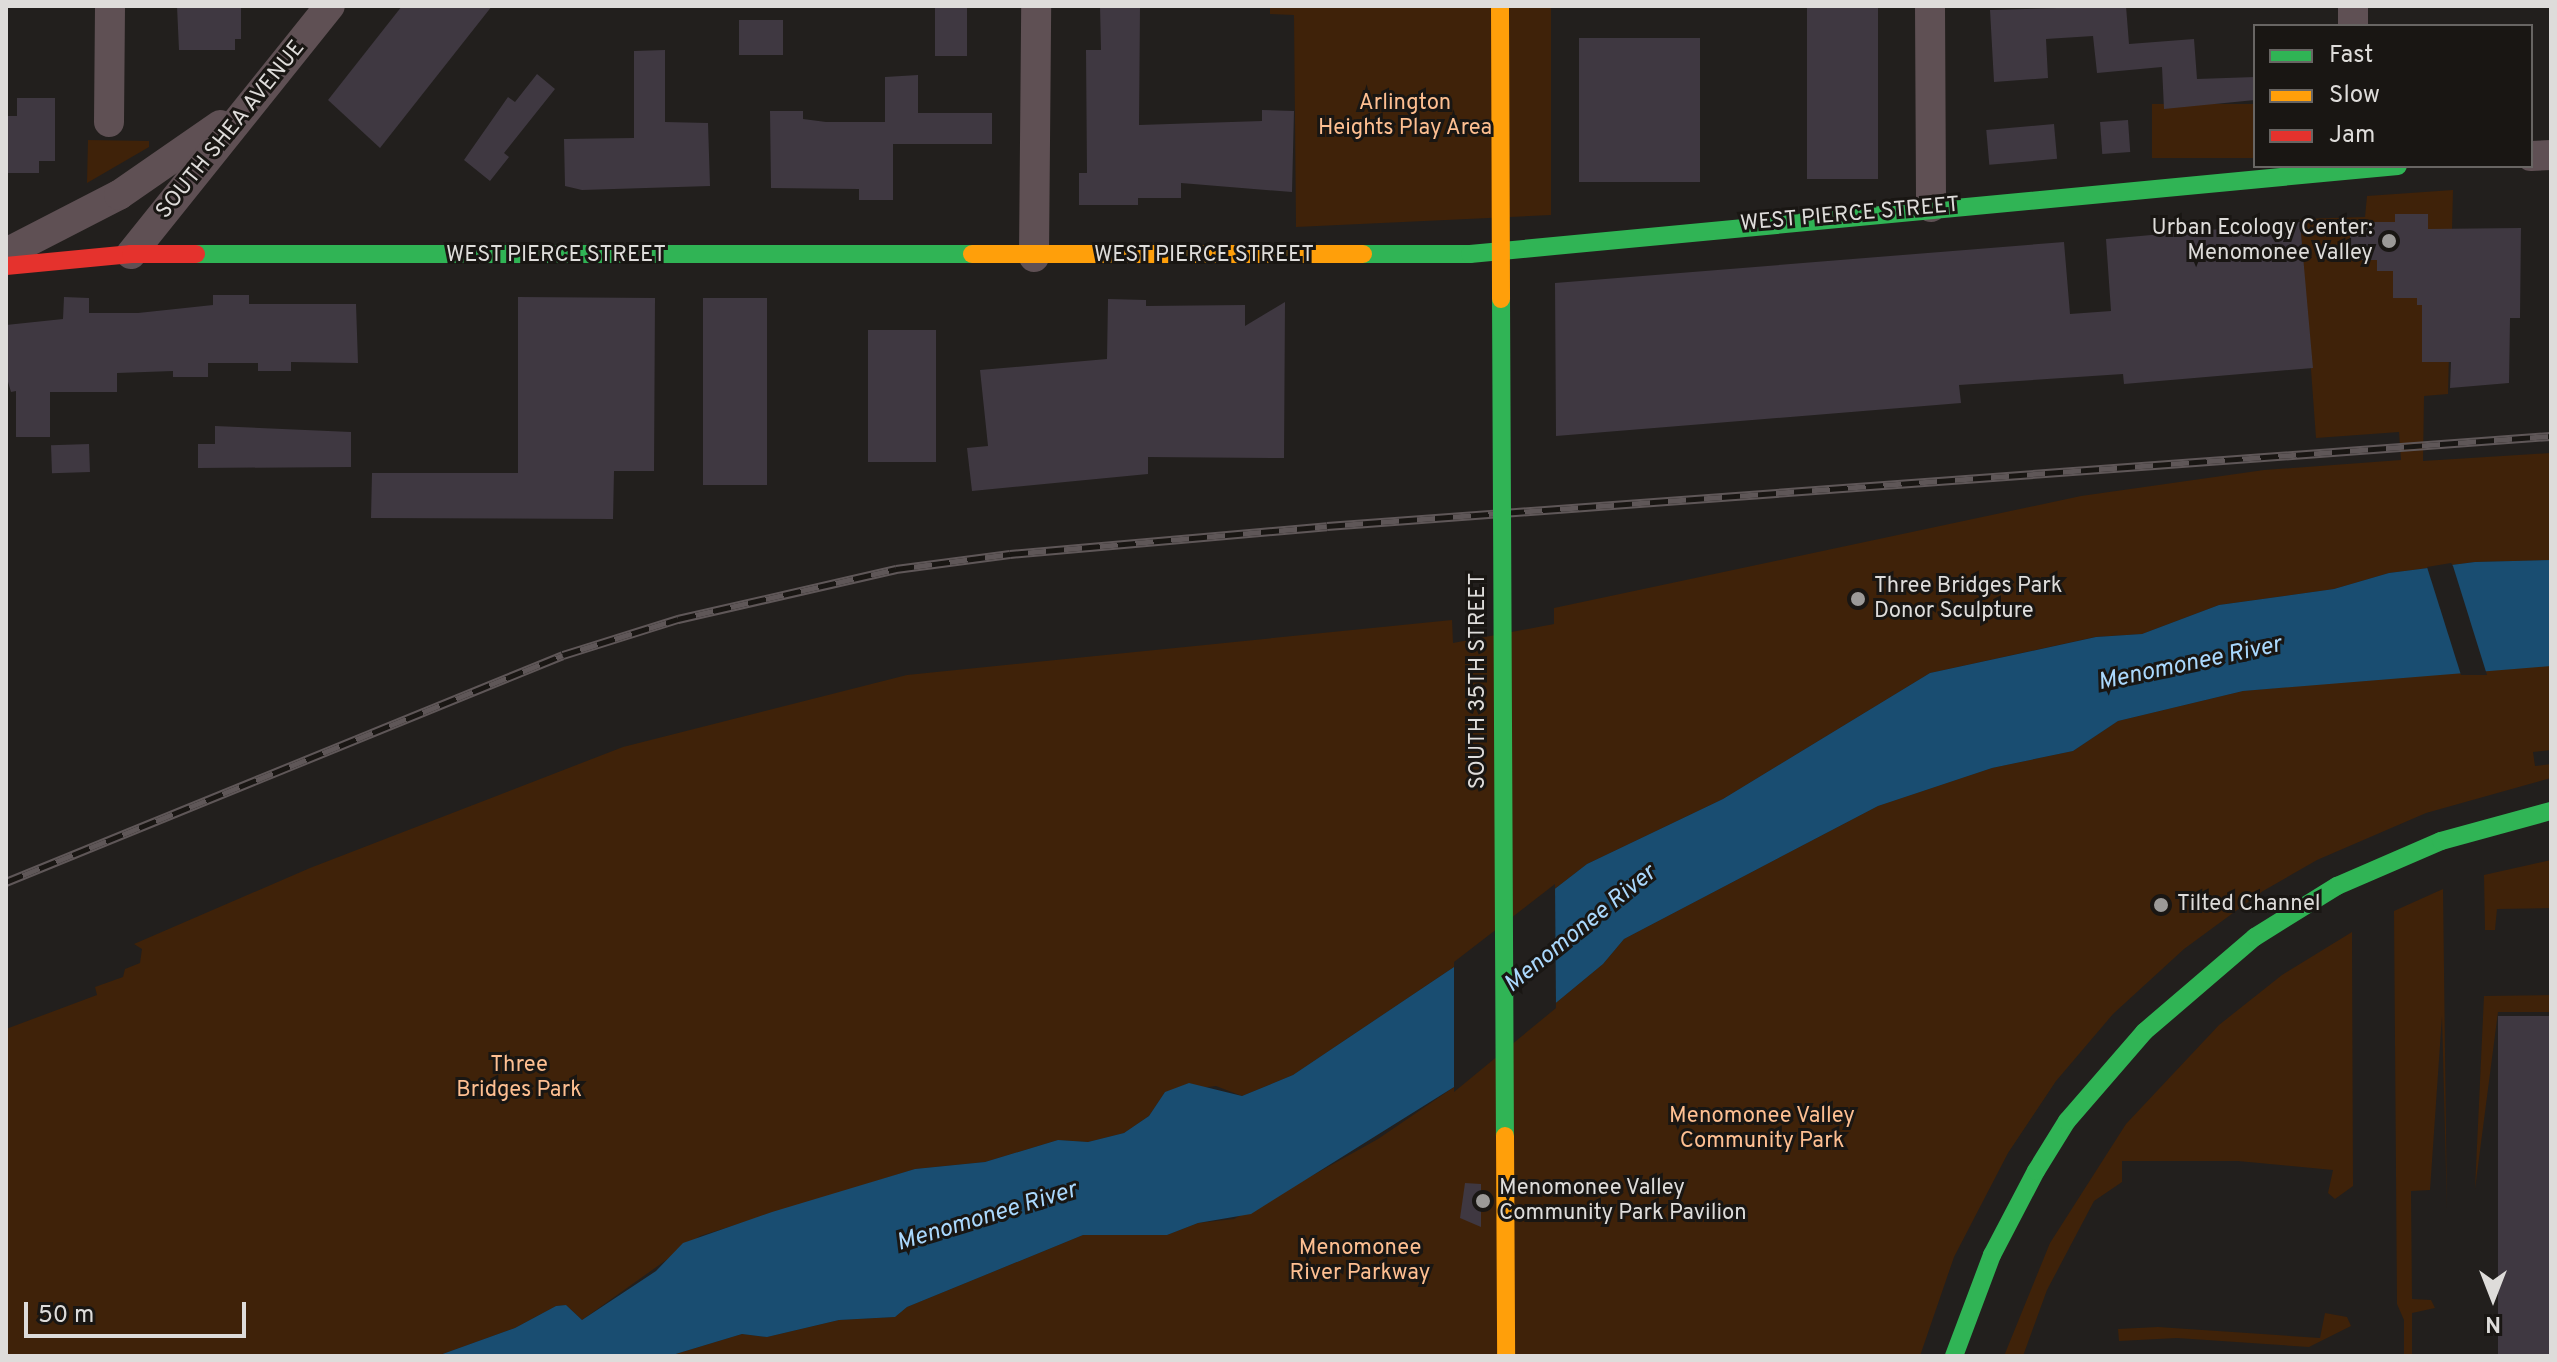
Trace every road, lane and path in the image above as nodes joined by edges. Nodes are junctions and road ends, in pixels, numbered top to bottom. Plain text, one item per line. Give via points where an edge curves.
1 (110, 6) edge
2 (330, 6) edge
3 (1036, 6) edge
4 (1500, 6) edge
5 (1930, 6) edge
6 (257, 98) junction
7 (109, 122) dead end
8 (2353, 168) edge
9 (1931, 207) junction
10 (6, 253) edge
11 (131, 254) junction
12 (1034, 257) junction
13 (6, 266) edge
14 (2551, 811) edge
15 (1506, 1356) edge
16 (1954, 1356) edge

1 - 7 street
2 - 6 street, SOUTH SHEA AVENUE
3 - 12 street
4 - 15 street, SOUTH 35TH STREET, bridge
5 - 9 street
6 - 10 street via 119,195
6 - 11 street, SOUTH SHEA AVENUE
8 - 9 street, WEST PIERCE STREET
9 - 12 street, WEST PIERCE STREET via 1470,254
11 - 12 street, WEST PIERCE STREET
11 - 13 street, WEST PIERCE STREET
14 - 16 street via 2448,838 2337,886 2255,937 2144,1032 2067,1121 2036,1171 1992,1255

